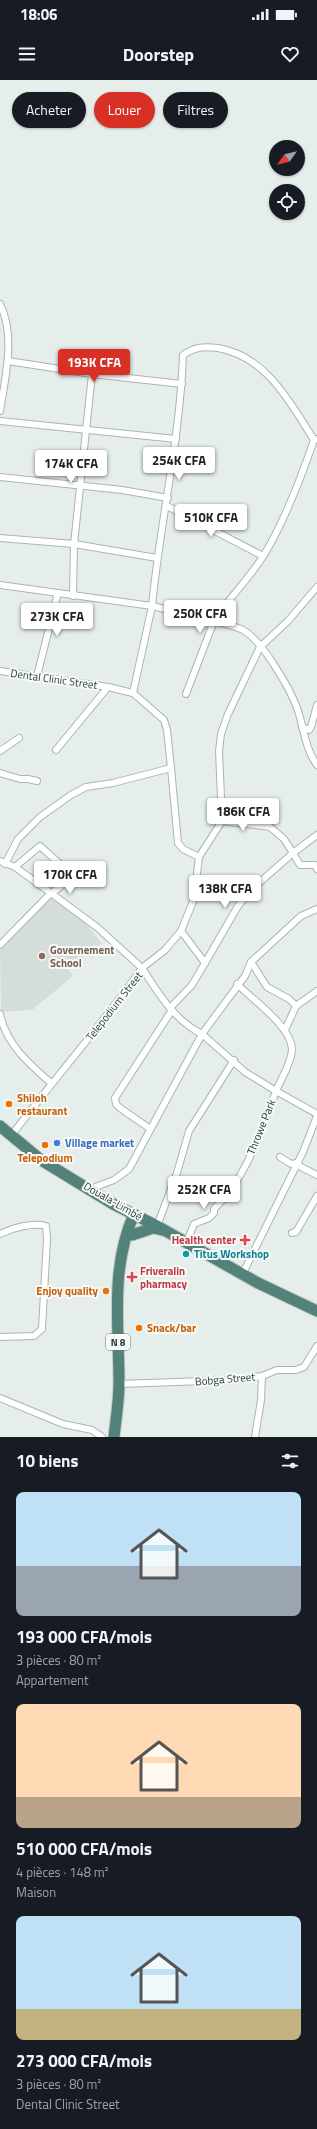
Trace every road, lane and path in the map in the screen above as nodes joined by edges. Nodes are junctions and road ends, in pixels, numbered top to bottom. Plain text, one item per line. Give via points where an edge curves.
1 (0, 304) edge
2 (8, 361) junction
3 (92, 374) junction
4 (182, 384) junction
5 (0, 411) edge
6 (0, 421) edge
7 (86, 431) junction
8 (176, 439) junction
9 (316, 440) edge
10 (0, 477) edge
11 (80, 485) junction
12 (168, 498) junction
13 (167, 506) junction
14 (0, 538) edge
15 (74, 544) junction
16 (263, 556) junction
17 (157, 558) junction
18 (0, 585) edge
19 (317, 588) edge
20 (58, 594) junction
21 (73, 596) junction
22 (152, 606) junction
23 (214, 621) junction
24 (260, 647) junction
25 (0, 671) edge
26 (37, 676) junction
27 (108, 687) junction
28 (133, 693) junction
29 (186, 694) dead end
30 (317, 705) edge
31 (302, 727) junction
32 (19, 738) dead end
33 (56, 750) dead end
34 (0, 751) edge
35 (317, 765) edge
36 (171, 768) junction
37 (0, 773) edge
38 (37, 781) dead end
39 (222, 821) junction
40 (317, 835) edge
41 (293, 853) junction
42 (199, 857) junction
43 (2, 862) edge
44 (15, 867) junction
45 (317, 869) edge
46 (52, 893) junction
47 (317, 909) edge
48 (181, 931) junction
49 (0, 945) edge
50 (251, 962) junction
51 (205, 963) junction
52 (142, 968) junction
53 (237, 984) junction
54 (317, 991) edge
55 (296, 1006) junction
56 (171, 1009) junction
57 (0, 1014) edge
58 (285, 1030) junction
59 (202, 1034) junction
60 (234, 1060) junction
61 (51, 1083) junction
62 (276, 1091) junction
63 (317, 1115) edge
64 (0, 1126) edge
65 (150, 1128) junction
66 (11, 1136) junction
67 (280, 1157) dead end
68 (297, 1163) junction
69 (317, 1175) edge
70 (90, 1189) junction
71 (317, 1196) edge
72 (113, 1204) junction
73 (137, 1216) junction
74 (161, 1228) junction
75 (292, 1233) dead end
76 (0, 1234) edge
77 (129, 1234) junction
78 (186, 1244) junction
79 (243, 1273) junction
80 (317, 1311) edge
81 (0, 1337) edge
82 (317, 1346) edge
83 (262, 1376) junction
84 (119, 1384) junction
85 (0, 1398) edge
86 (102, 1437) edge
87 (114, 1437) edge
88 (255, 1437) edge

1 - 2 street via 6,326
2 - 3 street
2 - 5 street
3 - 4 street
3 - 7 street
4 - 8 street
4 - 9 street via 183,355 192,349 200,347 233,351 264,370
6 - 7 street
7 - 8 street
7 - 11 street
8 - 12 street
9 - 16 street via 292,500
10 - 11 street
11 - 12 street
11 - 15 street
12 - 13 street
13 - 16 street
13 - 17 street
14 - 15 street
15 - 17 street
15 - 21 street
16 - 23 street
17 - 22 street
18 - 20 street
19 - 24 street via 288,621
20 - 21 street
20 - 26 street
21 - 22 street
22 - 23 street
22 - 28 street
23 - 24 street via 244,631
23 - 29 street
24 - 31 street via 279,673 298,712
24 - 39 street via 221,734
25 - 26 street, Dental Clinic Street
26 - 27 street, Dental Clinic Street
27 - 28 street, Dental Clinic Street
27 - 33 street
28 - 36 street via 164,720
30 - 31 street via 312,727 309,730
31 - 35 street via 312,758
32 - 34 street
36 - 42 street via 178,843 183,849
36 - 43 street via 86,787 40,817 22,835
37 - 38 street via 20,780
39 - 41 street via 270,827
39 - 42 street
40 - 41 street
41 - 45 street via 300,865 315,865
41 - 51 street via 242,900
42 - 48 street via 194,899
43 - 44 street
44 - 46 street
44 - 46 street via 41,846 71,874
46 - 49 street
46 - 52 street via 98,928
47 - 50 street via 301,916
48 - 51 street
48 - 52 street via 165,950
50 - 53 street via 245,976
50 - 55 street via 267,987 289,999
51 - 56 street via 192,985
52 - 56 street, Telepodium Street
52 - 61 street, Telepodium Street via 108,1016
53 - 58 street
53 - 59 street
54 - 55 street
55 - 58 street
56 - 59 street, Telepodium Street via 188,1027
56 - 65 street via 115,1098 120,1108
57 - 61 street via 12,1043
58 - 62 street via 292,1051
59 - 60 street, Throwe Park
59 - 65 street
60 - 62 street, Throwe Park via 245,1072
60 - 74 street via 189,1131
61 - 66 street, Telepodium Street
62 - 63 street
62 - 78 street, Throwe Park via 260,1134 237,1181 220,1205 214,1209 214,1213 194,1224
63 - 68 street
64 - 66 highway, Douala-Limbé
65 - 70 street via 129,1169 114,1180
66 - 70 highway, Douala-Limbé via 41,1160
67 - 68 street via 291,1164
68 - 69 street
68 - 79 street
70 - 72 highway, Douala-Limbé
71 - 75 street via 296,1232
72 - 73 highway, Douala-Limbé
72 - 77 highway
73 - 74 highway, Douala-Limbé
73 - 77 highway, N 8
74 - 77 highway
74 - 78 highway, Douala-Limbé
76 - 81 street via 43,1224 46,1226 47,1239 42,1329 34,1336
77 - 84 highway, N 8 via 124,1247 118,1283
78 - 79 highway, Douala-Limbé
79 - 80 highway, Douala-Limbé via 263,1286
82 - 83 street, Bobga Street via 304,1367 296,1370 277,1370
83 - 84 street, Bobga Street via 202,1382
83 - 88 street
84 - 87 highway, N 8
85 - 86 street via 63,1424 92,1430

